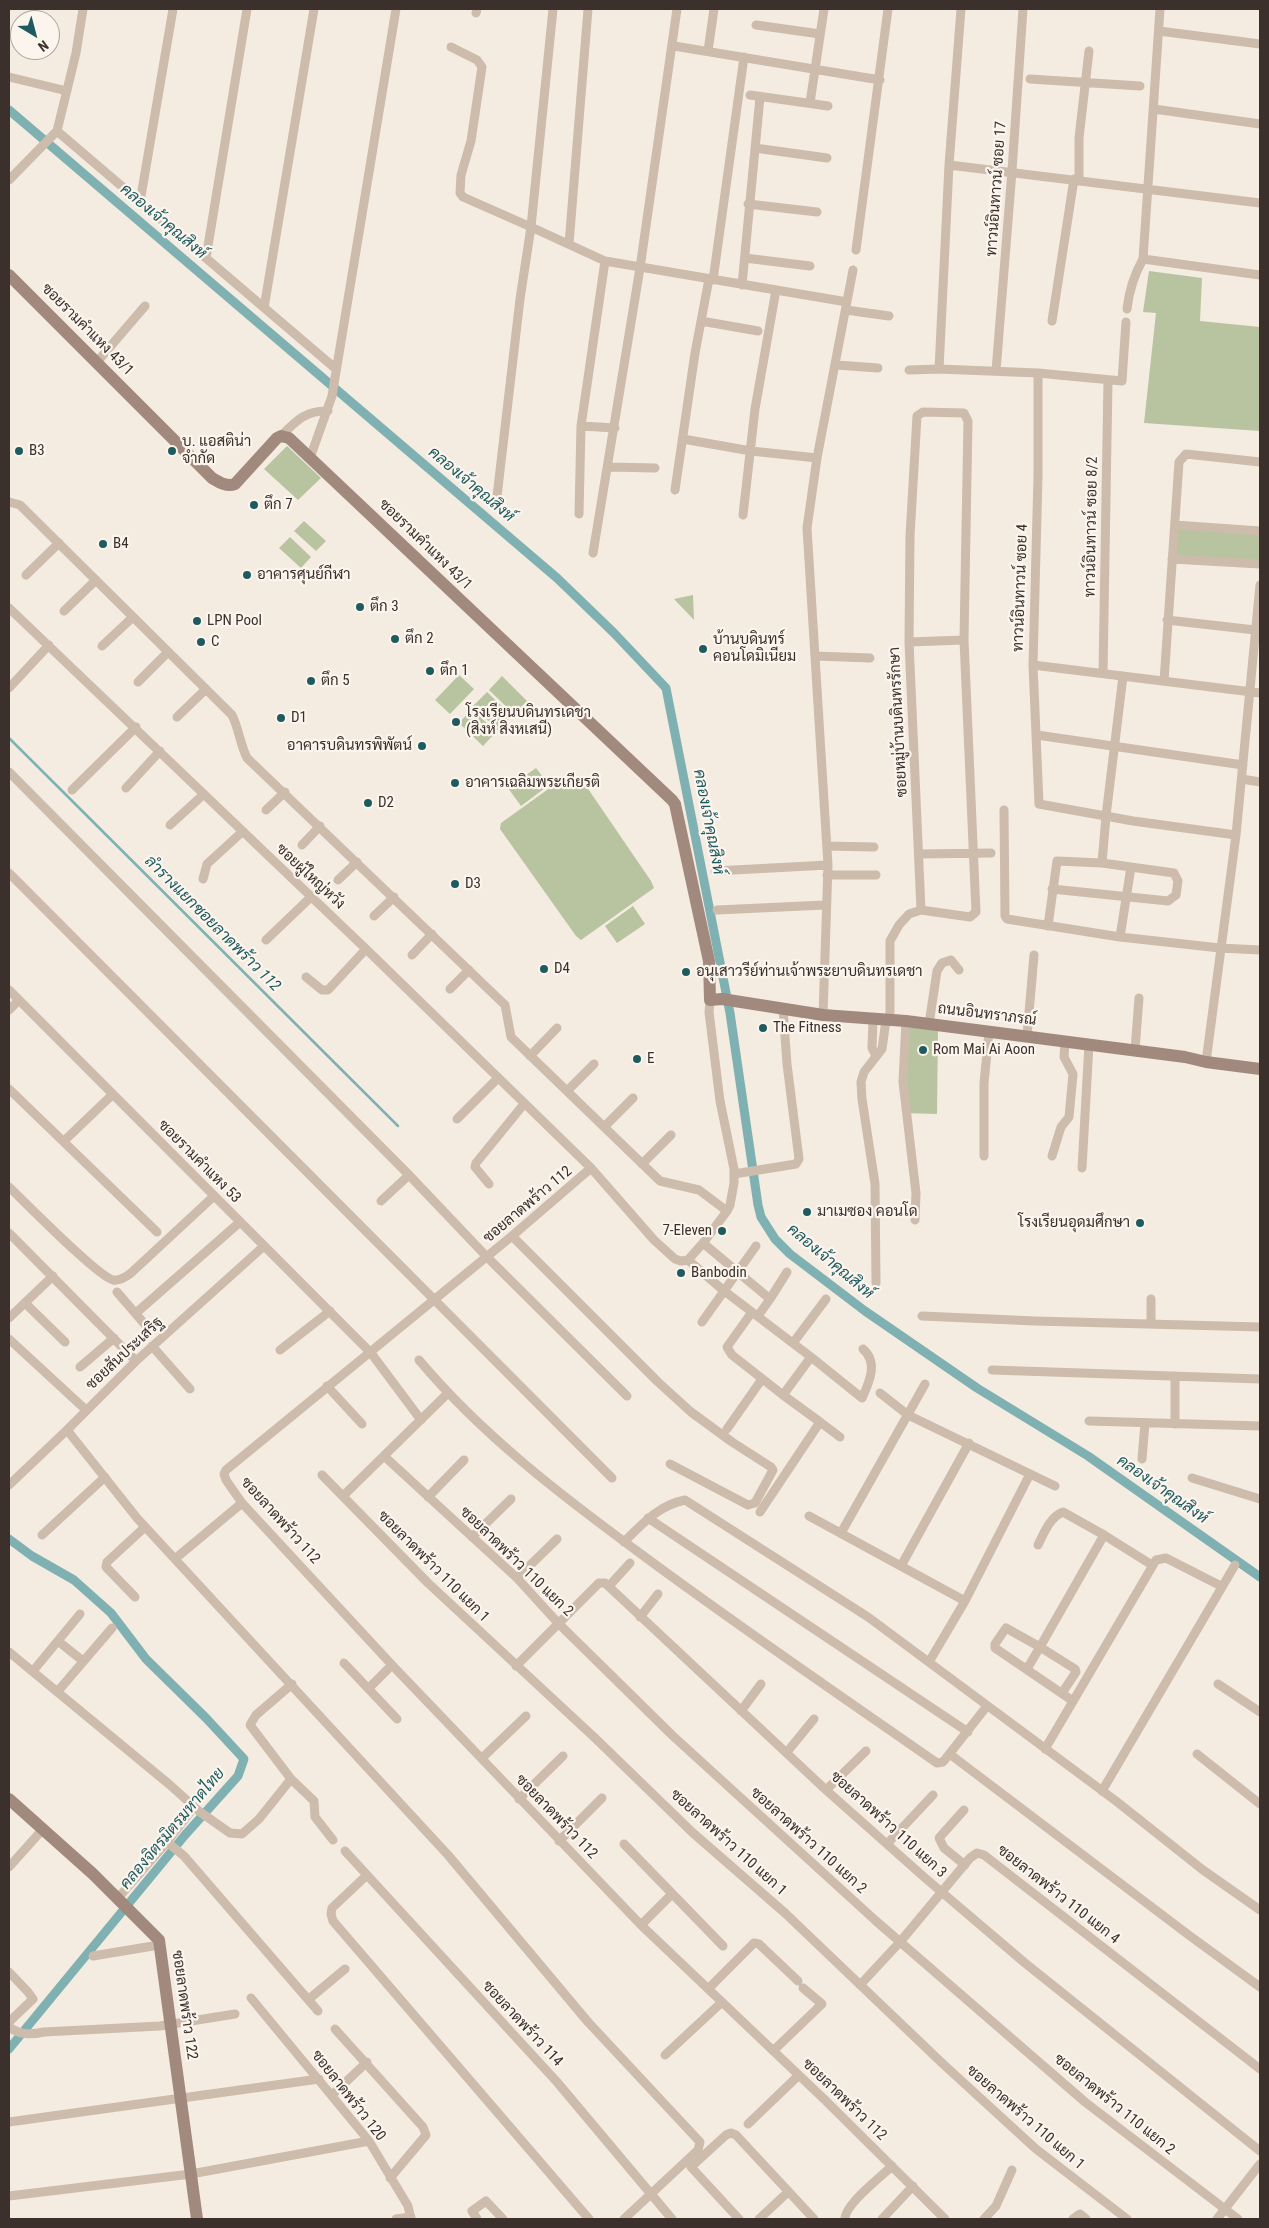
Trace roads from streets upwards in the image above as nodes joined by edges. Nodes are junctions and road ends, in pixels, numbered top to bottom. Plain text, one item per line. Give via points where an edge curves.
1 (83, 9) edge
2 (174, 9) edge
3 (248, 9) edge
4 (314, 9) edge
5 (396, 9) edge
6 (553, 9) edge
7 (588, 9) edge
8 (678, 9) edge
9 (714, 9) edge
10 (824, 9) edge
11 (888, 9) edge
12 (961, 9) edge
13 (1023, 9) edge
14 (1160, 9) edge
15 (756, 25) dead end
16 (1159, 30) junction
17 (820, 34) junction
18 (1260, 44) edge
19 (674, 46) junction
20 (451, 47) dead end
21 (708, 51) junction
22 (1088, 51) dead end
23 (744, 57) junction
24 (816, 68) junction
25 (9, 77) edge
26 (1030, 79) dead end
27 (880, 80) junction
28 (1085, 83) junction
29 (1140, 86) dead end
30 (67, 91) junction
31 (750, 95) dead end
32 (760, 97) junction
33 (810, 103) junction
34 (828, 106) dead end
35 (1154, 109) junction
36 (1260, 124) edge
37 (54, 133) junction
38 (755, 148) junction
39 (827, 158) dead end
40 (949, 164) junction
41 (1012, 171) junction
42 (1076, 179) junction
43 (9, 180) edge
44 (1148, 188) junction
45 (140, 202) junction
46 (1260, 203) edge
47 (748, 204) junction
48 (817, 212) dead end
49 (531, 227) junction
50 (569, 244) junction
51 (856, 250) dead end
52 (206, 258) junction
53 (745, 258) junction
54 (1143, 259) junction
55 (605, 261) junction
56 (810, 266) dead end
57 (640, 268) junction
58 (853, 270) dead end
59 (1260, 275) edge
60 (9, 277) edge
61 (711, 279) junction
62 (742, 285) junction
63 (776, 290) junction
64 (145, 306) dead end
65 (847, 306) junction
66 (264, 308) junction
67 (1128, 309) dead end
68 (890, 316) dead end
69 (701, 321) junction
70 (1052, 321) dead end
71 (1126, 322) dead end
72 (758, 331) dead end
73 (96, 362) junction
74 (836, 365) junction
75 (878, 368) dead end
76 (336, 369) junction
77 (939, 369) junction
78 (909, 370) dead end
79 (996, 371) junction
80 (1038, 373) junction
81 (1108, 381) junction
82 (328, 411) junction
83 (581, 426) junction
84 (615, 428) junction
85 (281, 436) junction
86 (683, 439) junction
87 (751, 451) junction
88 (310, 458) junction
89 (817, 458) junction
90 (1260, 462) edge
91 (609, 467) junction
92 (655, 468) dead end
93 (675, 490) dead end
94 (9, 502) edge
95 (496, 505) dead end
96 (579, 514) dead end
97 (743, 515) dead end
98 (1175, 525) junction
99 (1260, 531) edge
100 (59, 543) junction
101 (593, 553) dead end
102 (1172, 559) junction
103 (1260, 564) edge
104 (26, 575) dead end
105 (96, 580) junction
106 (1260, 586) edge
107 (9, 608) edge
108 (64, 611) dead end
109 (133, 617) junction
110 (1167, 620) junction
111 (1255, 630) junction
112 (964, 640) junction
113 (909, 642) junction
114 (49, 645) junction
115 (102, 646) dead end
116 (168, 652) junction
117 (815, 656) junction
118 (870, 658) dead end
119 (1033, 665) junction
120 (1103, 673) junction
121 (1123, 676) junction
122 (1164, 681) junction
123 (138, 682) dead end
124 (9, 688) edge
125 (206, 689) junction
126 (1250, 692) junction
127 (1260, 693) edge
128 (177, 718) dead end
129 (136, 727) junction
130 (1037, 735) junction
131 (1114, 745) junction
132 (160, 751) junction
133 (1243, 765) junction
134 (9, 772) edge
135 (1242, 779) junction
136 (1260, 782) edge
137 (126, 788) dead end
138 (72, 790) dead end
139 (285, 792) junction
140 (204, 794) junction
141 (266, 810) dead end
142 (1004, 810) dead end
143 (1106, 816) junction
144 (170, 825) dead end
145 (320, 826) junction
146 (242, 832) junction
147 (1236, 836) junction
148 (302, 845) dead end
149 (827, 846) junction
150 (874, 847) dead end
151 (972, 853) junction
152 (991, 853) dead end
153 (919, 854) junction
154 (357, 862) junction
155 (1102, 863) junction
156 (1131, 867) junction
157 (828, 870) junction
158 (715, 871) dead end
159 (9, 873) edge
160 (876, 875) dead end
161 (204, 879) dead end
162 (338, 880) dead end
163 (1052, 889) junction
164 (1126, 896) junction
165 (310, 897) junction
166 (394, 898) junction
167 (825, 905) junction
168 (717, 910) dead end
169 (921, 910) junction
170 (374, 916) dead end
171 (1048, 926) junction
172 (432, 934) junction
173 (1120, 937) junction
174 (266, 940) dead end
175 (1220, 948) junction
176 (366, 949) junction
177 (1260, 950) edge
178 (412, 955) dead end
179 (1034, 955) dead end
180 (469, 970) junction
181 (959, 970) dead end
182 (306, 977) dead end
183 (450, 989) dead end
184 (9, 990) edge
185 (1139, 998) dead end
186 (716, 999) junction
187 (19, 1000) junction
188 (783, 1009) junction
189 (9, 1010) edge
190 (823, 1015) junction
191 (873, 1018) junction
192 (888, 1020) junction
193 (906, 1021) junction
194 (929, 1024) junction
195 (557, 1028) dead end
196 (989, 1032) junction
197 (1027, 1036) junction
198 (1065, 1041) junction
199 (1089, 1044) junction
200 (1135, 1050) junction
201 (530, 1056) junction
202 (876, 1056) junction
203 (1206, 1062) junction
204 (594, 1064) dead end
205 (1260, 1069) edge
206 (498, 1078) junction
207 (9, 1089) edge
208 (567, 1091) junction
209 (112, 1095) junction
210 (633, 1098) dead end
211 (524, 1104) junction
212 (457, 1119) dead end
213 (604, 1127) junction
214 (670, 1135) dead end
215 (64, 1141) junction
216 (984, 1156) dead end
217 (1052, 1156) dead end
218 (642, 1164) junction
219 (591, 1168) junction
220 (1082, 1168) dead end
221 (734, 1174) junction
222 (409, 1175) junction
223 (489, 1184) dead end
224 (9, 1187) edge
225 (214, 1196) junction
226 (381, 1201) dead end
227 (727, 1211) junction
228 (915, 1220) dead end
229 (240, 1222) junction
230 (157, 1232) dead end
231 (9, 1233) edge
232 (512, 1236) junction
233 (703, 1243) junction
234 (264, 1246) junction
235 (756, 1246) dead end
236 (487, 1257) junction
237 (688, 1260) junction
238 (738, 1272) junction
239 (786, 1272) dead end
240 (53, 1276) junction
241 (876, 1283) dead end
242 (723, 1290) junction
243 (117, 1292) dead end
244 (770, 1299) junction
245 (826, 1299) dead end
246 (1151, 1299) dead end
247 (435, 1300) junction
248 (25, 1303) junction
249 (330, 1311) junction
250 (136, 1313) junction
251 (755, 1314) junction
252 (922, 1316) dead end
253 (9, 1318) edge
254 (702, 1322) dead end
255 (1150, 1323) junction
256 (1260, 1327) edge
257 (148, 1328) dead end
258 (114, 1338) junction
259 (9, 1339) edge
260 (65, 1342) dead end
261 (792, 1343) junction
262 (152, 1346) junction
263 (862, 1349) dead end
264 (280, 1350) dead end
265 (371, 1353) junction
266 (811, 1356) junction
267 (419, 1360) dead end
268 (136, 1361) junction
269 (80, 1367) dead end
270 (992, 1370) dead end
271 (1175, 1376) junction
272 (762, 1379) junction
273 (1260, 1379) edge
274 (925, 1384) dead end
275 (327, 1386) junction
276 (190, 1389) dead end
277 (880, 1393) dead end
278 (447, 1394) junction
279 (783, 1394) junction
280 (627, 1396) dead end
281 (86, 1410) junction
282 (908, 1415) junction
283 (421, 1420) junction
284 (1089, 1421) dead end
285 (820, 1422) junction
286 (1145, 1423) junction
287 (362, 1424) dead end
288 (1176, 1424) junction
289 (1260, 1426) edge
290 (727, 1429) dead end
291 (67, 1430) junction
292 (840, 1437) dead end
293 (969, 1443) junction
294 (384, 1456) junction
295 (1142, 1459) dead end
296 (464, 1460) dead end
297 (670, 1464) dead end
298 (1030, 1474) junction
299 (322, 1475) dead end
300 (105, 1477) junction
301 (612, 1478) dead end
302 (1192, 1478) dead end
303 (9, 1485) edge
304 (1055, 1486) dead end
305 (343, 1496) junction
306 (428, 1497) junction
307 (511, 1499) dead end
308 (1260, 1499) edge
309 (242, 1503) junction
310 (760, 1512) dead end
311 (809, 1516) dead end
312 (648, 1518) junction
313 (145, 1527) junction
314 (841, 1532) junction
315 (42, 1535) dead end
316 (1104, 1535) junction
317 (472, 1537) junction
318 (557, 1539) dead end
319 (624, 1542) junction
320 (1038, 1544) dead end
321 (176, 1558) junction
322 (630, 1563) dead end
323 (1152, 1564) junction
324 (1235, 1565) dead end
325 (901, 1566) junction
326 (517, 1578) junction
327 (609, 1586) junction
328 (1221, 1586) junction
329 (658, 1594) dead end
330 (135, 1597) dead end
331 (965, 1601) junction
332 (80, 1614) dead end
333 (640, 1617) junction
334 (558, 1623) junction
335 (112, 1628) dead end
336 (58, 1640) junction
337 (1040, 1647) junction
338 (9, 1652) edge
339 (82, 1661) junction
340 (344, 1662) dead end
341 (929, 1662) junction
342 (392, 1665) junction
343 (516, 1666) junction
344 (1027, 1669) junction
345 (33, 1671) junction
346 (292, 1684) junction
347 (761, 1684) dead end
348 (1218, 1684) dead end
349 (369, 1688) junction
350 (58, 1691) junction
351 (1062, 1693) junction
352 (1073, 1701) junction
353 (987, 1706) junction
354 (741, 1711) junction
355 (1260, 1712) edge
356 (526, 1716) dead end
357 (397, 1719) dead end
358 (814, 1719) dead end
359 (968, 1732) junction
360 (1045, 1749) junction
361 (866, 1751) dead end
362 (787, 1752) junction
363 (1196, 1754) dead end
364 (950, 1755) junction
365 (563, 1756) dead end
366 (482, 1758) junction
367 (291, 1779) junction
368 (826, 1790) junction
369 (1102, 1791) junction
370 (933, 1796) dead end
371 (602, 1798) dead end
372 (9, 1799) edge
373 (519, 1800) junction
374 (1260, 1804) edge
375 (197, 1810) junction
376 (964, 1810) dead end
377 (44, 1829) junction
378 (333, 1840) dead end
379 (559, 1841) junction
380 (169, 1844) junction
381 (624, 1844) dead end
382 (887, 1844) junction
383 (345, 1852) dead end
384 (965, 1865) junction
385 (9, 1867) edge
386 (367, 1876) junction
387 (943, 1892) junction
388 (672, 1894) junction
389 (126, 1905) junction
390 (1260, 1910) edge
391 (641, 1925) junction
392 (900, 1942) junction
393 (159, 1945) junction
394 (722, 1946) dead end
395 (94, 1956) dead end
396 (345, 1969) dead end
397 (9, 1972) edge
398 (860, 1985) junction
399 (1260, 1987) edge
400 (708, 1989) junction
401 (251, 1998) dead end
402 (309, 1999) junction
403 (722, 2002) junction
404 (318, 2011) dead end
405 (235, 2014) dead end
406 (9, 2022) edge
407 (170, 2024) junction
408 (9, 2027) edge
409 (336, 2029) dead end
410 (773, 2051) junction
411 (665, 2055) dead end
412 (367, 2062) junction
413 (1260, 2069) edge
414 (799, 2075) junction
415 (319, 2079) junction
416 (332, 2095) junction
417 (180, 2097) junction
418 (9, 2122) edge
419 (748, 2124) dead end
420 (369, 2141) junction
421 (1260, 2151) edge
422 (688, 2164) junction
423 (1260, 2164) edge
424 (892, 2166) junction
425 (1012, 2170) dead end
426 (191, 2174) junction
427 (390, 2178) junction
428 (914, 2186) junction
429 (788, 2192) junction
430 (651, 2194) junction
431 (9, 2196) edge
432 (1225, 2209) junction
433 (411, 2218) edge
434 (197, 2219) edge
435 (396, 2219) edge
436 (477, 2219) edge
437 (503, 2219) edge
438 (589, 2219) edge
439 (624, 2219) edge
440 (672, 2219) edge
441 (739, 2219) edge
442 (760, 2219) edge
443 (814, 2219) edge
444 (845, 2219) edge
445 (882, 2219) edge
446 (943, 2219) edge
447 (984, 2219) edge
448 (1073, 2219) edge
449 (1086, 2219) edge
450 (1127, 2219) edge
451 (1217, 2219) edge
452 (1238, 2219) edge

1 - 30 street
2 - 45 street
3 - 52 street
4 - 66 street
5 - 76 street
6 - 49 street
7 - 50 street
8 - 19 street
9 - 21 street
10 - 17 street
11 - 27 street
12 - 40 street
13 - 41 street, ทาวน์อินทาวน์ ซอย 17
14 - 16 street
15 - 17 street
16 - 18 street
16 - 35 street
17 - 24 street
19 - 21 street
19 - 57 street
20 - 49 street via 477,60 482,67 460,193
21 - 23 street
22 - 28 street
23 - 24 street
23 - 61 street
24 - 27 street
24 - 33 street
25 - 30 street
26 - 28 street
27 - 51 street
28 - 29 street
28 - 42 street
30 - 37 street
31 - 32 street
32 - 33 street
32 - 38 street
33 - 34 street
35 - 36 street
35 - 44 street
37 - 43 street
37 - 45 street
38 - 39 street
38 - 47 street
40 - 41 street
40 - 77 street
41 - 42 street
41 - 79 street, ทาวน์อินทาวน์ ซอย 17
42 - 44 street
42 - 70 street
44 - 46 street
44 - 54 street
45 - 52 street
47 - 48 street
47 - 53 street
49 - 50 street
49 - 95 street
50 - 55 street
52 - 66 street
53 - 56 street
53 - 62 street
54 - 59 street
54 - 67 street via 1135,273
55 - 57 street
55 - 83 street
57 - 61 street
57 - 84 street
58 - 65 street
60 - 73 street, ซอยรามคำแหง 43/1
61 - 62 street
61 - 69 street
62 - 63 street
63 - 65 street
63 - 87 street
64 - 73 street
65 - 68 street
65 - 74 street
66 - 76 street
69 - 72 street
69 - 86 street
71 - 81 street via 1122,381
73 - 85 street, ซอยรามคำแหง 43/1 via 212,478 226,485 235,484
74 - 75 street
74 - 89 street
76 - 82 street
77 - 78 street
77 - 79 street
79 - 80 street
80 - 81 street
80 - 119 street, ทาวน์อินทาวน์ ซอย 4
81 - 120 street, ทาวน์อินทาวน์ ซอย 8/2
82 - 85 street via 302,416
82 - 88 street
83 - 84 street
83 - 96 street
84 - 91 street
85 - 88 street, ซอยรามคำแหง 43/1 via 289,438
86 - 87 street
86 - 93 street
87 - 89 street
87 - 97 street
88 - 186 street, ซอยรามคำแหง 43/1 via 672,800
89 - 117 street via 807,528
90 - 98 street via 1186,454 1179,462
91 - 92 street
91 - 101 street
94 - 100 street via 20,505
98 - 99 street
98 - 102 street
100 - 104 street
100 - 105 street
102 - 103 street
102 - 110 street
105 - 108 street
105 - 109 street
106 - 111 street
107 - 114 street, ซอยผู้ใหญ่หวัง
109 - 115 street
109 - 116 street
110 - 111 street
110 - 122 street
111 - 126 street
112 - 113 street
112 - 113 street, ซอยหมู่บ้านบดินทรรักษา via 967,416 964,413 923,412 917,416 910,536
112 - 151 street
113 - 153 street, ซอยหมู่บ้านบดินทรรักษา
114 - 124 street
114 - 129 street, ซอยผู้ใหญ่หวัง
116 - 123 street
116 - 125 street
117 - 118 street
117 - 149 street
119 - 120 street
119 - 130 street, ทาวน์อินทาวน์ ซอย 4
120 - 121 street
121 - 122 street
121 - 131 street
122 - 126 street
125 - 128 street
125 - 139 street via 232,715 247,758
126 - 127 street
126 - 133 street
129 - 132 street, ซอยผู้ใหญ่หวัง
129 - 138 street
130 - 131 street
130 - 143 street, ทาวน์อินทาวน์ ซอย 4 via 1039,804
131 - 133 street
131 - 143 street
132 - 137 street
132 - 140 street, ซอยผู้ใหญ่หวัง
133 - 135 street
134 - 222 street
135 - 136 street
135 - 147 street
139 - 141 street
139 - 145 street
140 - 144 street
140 - 146 street, ซอยผู้ใหญ่หวัง
142 - 171 street via 1005,916 1011,921
143 - 147 street
143 - 155 street
145 - 148 street
145 - 154 street
146 - 161 street via 207,864
146 - 165 street, ซอยผู้ใหญ่หวัง
147 - 175 street
149 - 150 street
149 - 157 street
151 - 152 street
151 - 153 street
151 - 169 street via 974,915
153 - 169 street, ซอยหมู่บ้านบดินทรรักษา
154 - 162 street
154 - 166 street
155 - 156 street
155 - 163 street via 1059,859
156 - 164 street
156 - 164 street via 1174,873 1178,881 1176,895 1168,901
157 - 158 street
157 - 160 street
157 - 167 street
159 - 247 street
163 - 164 street
163 - 171 street
164 - 173 street
165 - 174 street
165 - 176 street, ซอยผู้ใหญ่หวัง
166 - 170 street
166 - 172 street
167 - 168 street
167 - 190 street
169 - 192 street via 909,914 890,941
171 - 173 street
172 - 178 street
172 - 180 street
173 - 175 street
175 - 177 street
175 - 203 street
176 - 182 street via 328,990 322,990
176 - 206 street, ซอยผู้ใหญ่หวัง
179 - 197 street
180 - 183 street
180 - 201 street via 505,1005 511,1037
181 - 194 street via 951,960 942,963 937,971
184 - 187 street, ซอยรามคำแหง 53
185 - 200 street
186 - 188 street, ถนนอินทราภรณ์
186 - 221 street via 709,1012 720,1101
187 - 189 street
187 - 209 street, ซอยรามคำแหง 53
188 - 190 street, ถนนอินทราภรณ์
188 - 221 street via 799,1160 796,1164
190 - 191 street, ถนนอินทราภรณ์
191 - 192 street, ถนนอินทราภรณ์
191 - 202 street via 872,1048
192 - 193 street, ถนนอินทราภรณ์
192 - 202 street via 882,1049
193 - 194 street, ถนนอินทราภรณ์
193 - 228 street via 903,1082 916,1193
194 - 196 street, ถนนอินทราภรณ์
195 - 201 street
196 - 197 street, ถนนอินทราภรณ์
196 - 216 street via 984,1083
197 - 198 street, ถนนอินทราภรณ์
198 - 199 street, ถนนอินทราภรณ์
198 - 217 street via 1064,1057 1073,1074 1069,1117 1061,1127
199 - 200 street, ถนนอินทราภรณ์
199 - 220 street
200 - 203 street, ถนนอินทราภรณ์
201 - 208 street
202 - 241 street via 861,1082 875,1184
203 - 205 street, ถนนอินทราภรณ์
204 - 208 street
206 - 211 street, ซอยผู้ใหญ่หวัง
206 - 212 street
207 - 215 street
208 - 213 street
209 - 215 street
209 - 225 street, ซอยรามคำแหง 53
210 - 213 street
211 - 219 street, ซอยผู้ใหญ่หวัง
211 - 223 street via 476,1163 475,1167
213 - 218 street
214 - 218 street
215 - 230 street
218 - 227 street via 660,1181 698,1190
219 - 232 street, ซอยลาดพร้าว 112
219 - 237 street, ซอยลาดพร้าว 112 via 654,1240 675,1259
221 - 227 street
222 - 226 street
222 - 236 street
224 - 225 street via 95,1269 112,1280 120,1280 131,1273
225 - 229 street, ซอยรามคำแหง 53
227 - 233 street
229 - 234 street, ซอยรามคำแหง 53
229 - 250 street
231 - 240 street
232 - 236 street, ซอยลาดพร้าว 112
232 - 297 street via 691,1412 773,1470 755,1503 748,1505
233 - 237 street
233 - 238 street
234 - 249 street, ซอยรามคำแหง 53
234 - 262 street, ซอยสันประเสริฐ
235 - 238 street
236 - 247 street, ซอยลาดพร้าว 112
236 - 280 street
237 - 242 street, ซอยลาดพร้าว 112
238 - 242 street
238 - 244 street
239 - 244 street
240 - 248 street
240 - 258 street
242 - 251 street, ซอยลาดพร้าว 112
242 - 254 street
243 - 250 street
244 - 251 street
245 - 261 street
246 - 255 street
247 - 265 street, ซอยลาดพร้าว 112
247 - 301 street
248 - 253 street
248 - 260 street
249 - 264 street
249 - 265 street, ซอยรามคำแหง 53
250 - 257 street
251 - 261 street, ซอยลาดพร้าว 112
251 - 272 street via 727,1348
252 - 255 street
255 - 256 street
258 - 268 street
258 - 269 street
259 - 281 street
261 - 266 street, ซอยลาดพร้าว 112
262 - 268 street, ซอยสันประเสริฐ
262 - 276 street
263 - 266 street, ซอยลาดพร้าว 112 via 872,1363 862,1398
265 - 275 street, ซอยลาดพร้าว 112
265 - 283 street, ซอยรามคำแหง 53
266 - 279 street
267 - 278 street
268 - 281 street, ซอยสันประเสริฐ
270 - 271 street
271 - 273 street
271 - 288 street
272 - 279 street
272 - 290 street
274 - 282 street
275 - 287 street
275 - 309 street, ซอยลาดพร้าว 112 via 226,1470 226,1480
277 - 282 street
278 - 283 street
278 - 319 street
279 - 285 street
281 - 291 street, ซอยสันประเสริฐ
282 - 293 street
282 - 314 street
283 - 294 street
284 - 286 street
285 - 292 street
285 - 310 street
286 - 288 street
286 - 295 street
288 - 289 street
291 - 300 street
291 - 303 street, ซอยสันประเสริฐ
293 - 298 street
293 - 325 street
294 - 305 street
294 - 306 street, ซอยลาดพร้าว 110 แยก 2
296 - 306 street
298 - 304 street
298 - 331 street
299 - 305 street, ซอยลาดพร้าว 110 แยก 1
300 - 313 street
300 - 315 street
302 - 308 street
305 - 343 street, ซอยลาดพร้าว 110 แยก 1
306 - 317 street, ซอยลาดพร้าว 110 แยก 2
307 - 317 street
309 - 321 street
309 - 342 street, ซอยลาดพร้าว 112
311 - 314 street
312 - 319 street
312 - 341 street via 666,1506 685,1500 807,1576
312 - 359 street
313 - 321 street
313 - 330 street via 106,1567
314 - 325 street
316 - 320 street via 1063,1512 1050,1522
316 - 323 street
316 - 337 street
317 - 326 street, ซอยลาดพร้าว 110 แยก 2
318 - 326 street
319 - 364 street via 937,1763 944,1762
321 - 346 street
322 - 327 street
323 - 328 street via 1159,1558 1166,1558
323 - 352 street
324 - 328 street
325 - 331 street
326 - 334 street, ซอยลาดพร้าว 110 แยก 2
327 - 333 street, ซอยลาดพร้าว 110 แยก 3
327 - 334 street via 599,1584
328 - 369 street via 1180,1662
329 - 333 street
331 - 341 street
332 - 336 street
333 - 354 street, ซอยลาดพร้าว 110 แยก 3
334 - 343 street
334 - 392 street, ซอยลาดพร้าว 110 แยก 2 via 673,1736
335 - 339 street
336 - 339 street
336 - 345 street
337 - 344 street
337 - 344 street via 1006,1628 995,1644 995,1648
337 - 351 street via 1076,1670
338 - 345 street
339 - 350 street
340 - 349 street
341 - 353 street
342 - 349 street
342 - 366 street, ซอยลาดพร้าว 112
343 - 398 street, ซอยลาดพร้าว 110 แยก 1 via 693,1834 785,1913
344 - 351 street
345 - 350 street
346 - 367 street via 256,1715 250,1725
346 - 422 street via 448,1855 588,2022 700,2142
347 - 354 street
348 - 355 street
349 - 357 street
350 - 375 street
351 - 352 street
352 - 360 street
353 - 359 street
353 - 360 street
354 - 362 street, ซอยลาดพร้าว 110 แยก 3
356 - 366 street
358 - 362 street
359 - 364 street
360 - 369 street
361 - 368 street
362 - 368 street, ซอยลาดพร้าว 110 แยก 3
363 - 374 street
364 - 399 street
365 - 373 street
366 - 373 street, ซอยลาดพร้าว 112
367 - 375 street via 259,1819 242,1834 230,1833
367 - 378 street via 314,1801 317,1821
368 - 382 street, ซอยลาดพร้าว 110 แยก 3
369 - 390 street
370 - 382 street
371 - 379 street
372 - 377 street, ซอยลาดพร้าว 122
373 - 379 street, ซอยลาดพร้าว 112
375 - 380 street
376 - 384 street via 939,1838 944,1848
377 - 385 street
377 - 389 street, ซอยลาดพร้าว 122
379 - 391 street, ซอยลาดพร้าว 112
380 - 389 street
380 - 402 street via 184,1856
381 - 388 street
382 - 387 street, ซอยลาดพร้าว 110 แยก 3
383 - 386 street, ซอยลาดพร้าว 114
384 - 387 street, ซอยลาดพร้าว 110 แยก 4
384 - 413 street, ซอยลาดพร้าว 110 แยก 4 via 977,1853 984,1855
386 - 430 street, ซอยลาดพร้าว 114 via 557,2082
386 - 438 street via 332,1908 333,1921
387 - 392 street, ซอยลาดพร้าว 110 แยก 4
387 - 421 street, ซอยลาดพร้าว 110 แยก 3
388 - 391 street
388 - 394 street
389 - 393 street, ซอยลาดพร้าว 122 via 159,1940
391 - 400 street, ซอยลาดพร้าว 112
392 - 398 street, ซอยลาดพร้าว 110 แยก 4
392 - 432 street, ซอยลาดพร้าว 110 แยก 2 via 1085,2102
393 - 395 street
393 - 407 street, ซอยลาดพร้าว 122
396 - 402 street
397 - 406 street via 33,1999
398 - 450 street, ซอยลาดพร้าว 110 แยก 1 via 1036,2149
400 - 403 street, ซอยลาดพร้าว 112
400 - 410 street via 754,1944 759,1944 822,2004
401 - 415 street, ซอยลาดพร้าว 120
402 - 404 street
403 - 410 street, ซอยลาดพร้าว 112
403 - 411 street
405 - 407 street
407 - 408 street via 33,2035 18,2033
407 - 417 street, ซอยลาดพร้าว 122
409 - 412 street
410 - 414 street, ซอยลาดพร้าว 112
412 - 416 street
412 - 427 street via 423,2127 426,2135
414 - 419 street
414 - 424 street, ซอยลาดพร้าว 112
415 - 416 street, ซอยลาดพร้าว 120
415 - 417 street
416 - 420 street, ซอยลาดพร้าว 120
417 - 418 street
417 - 426 street, ซอยลาดพร้าว 122
420 - 426 street
420 - 427 street, ซอยลาดพร้าว 120
422 - 429 street via 733,2133
422 - 430 street
422 - 441 street
423 - 432 street
424 - 428 street, ซอยลาดพร้าว 112
424 - 444 street via 847,2210
425 - 447 street via 996,2206
426 - 431 street
426 - 434 street, ซอยลาดพร้าว 122
427 - 433 street, ซอยลาดพร้าว 120 via 408,2206
428 - 445 street
428 - 446 street, ซอยลาดพร้าว 112
429 - 442 street
429 - 443 street
430 - 439 street
430 - 440 street, ซอยลาดพร้าว 114
432 - 451 street
432 - 452 street, ซอยลาดพร้าว 110 แยก 2
433 - 435 street
436 - 437 street via 472,2211 486,2201
448 - 449 street via 1080,2214

